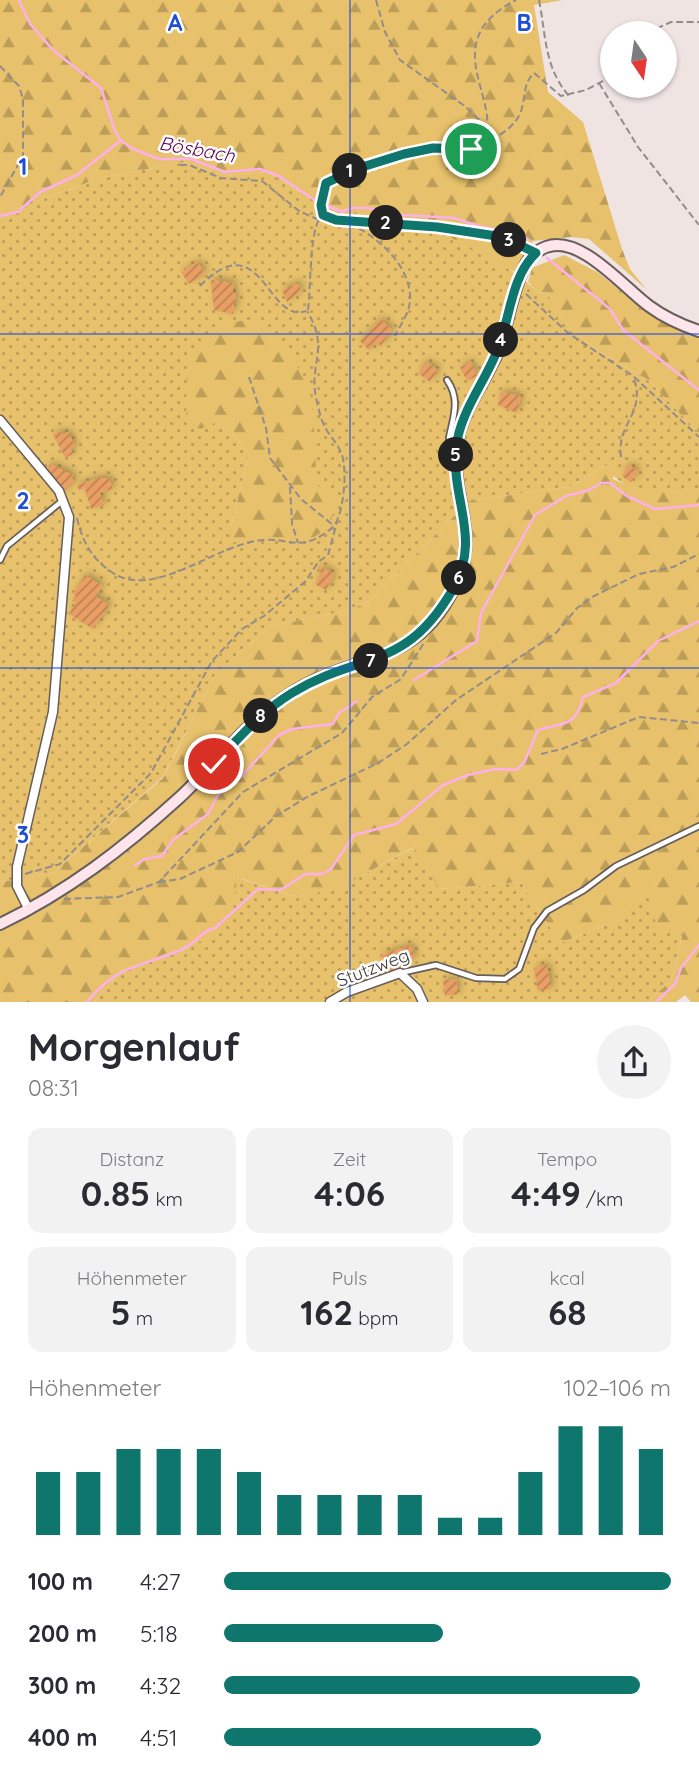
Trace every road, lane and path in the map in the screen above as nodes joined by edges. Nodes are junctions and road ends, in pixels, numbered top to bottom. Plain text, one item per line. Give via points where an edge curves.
1 (376, 0) edge
2 (516, 0) edge
3 (539, 0) edge
4 (677, 22) edge
5 (699, 22) edge
6 (0, 66) edge
7 (599, 83) joint
8 (570, 97) junction
9 (487, 128) junction
10 (481, 146) junction
11 (180, 165) dead end
12 (0, 197) edge
13 (323, 215) junction
14 (318, 219) junction
15 (351, 223) junction
16 (699, 225) edge
17 (536, 253) junction
18 (200, 286) dead end
19 (517, 286) junction
20 (307, 311) junction
21 (699, 331) edge
22 (395, 337) dead end
23 (633, 376) junction
24 (248, 377) dead end
25 (447, 380) dead end
26 (0, 420) edge
27 (699, 437) edge
28 (456, 447) junction
29 (621, 457) dead end
30 (290, 486) junction
31 (64, 500) junction
32 (337, 521) junction
33 (333, 526) junction
34 (80, 532) dead end
35 (298, 545) junction
36 (699, 554) edge
37 (0, 560) edge
38 (425, 640) dead end
39 (699, 723) edge
40 (541, 754) dead end
41 (699, 826) edge
42 (16, 876) junction
43 (159, 882) junction
44 (52, 898) junction
45 (29, 910) junction
46 (0, 924) edge
47 (400, 973) junction
48 (330, 1002) edge
49 (423, 1002) edge

1 - 9 path via 385,32 400,60 466,107
2 - 9 path via 486,25 475,51 473,64
3 - 8 path via 551,68
4 - 5 path
6 - 12 path via 19,86 23,99 23,156
7 - 8 path
7 - 16 path via 638,147
8 - 10 path via 556,93 534,73 526,84 521,113 509,130
9 - 10 path
10 - 13 path via 433,148 333,178 322,192
11 - 14 path via 221,178 262,181 299,211
13 - 14 path
13 - 15 path
14 - 20 path
15 - 17 path via 437,227 503,237
15 - 22 path via 386,251 406,280 410,303
17 - 19 street
17 - 21 street via 550,245 575,248 654,310
18 - 20 path via 213,273 243,267 258,273 280,305 294,312
19 - 23 path via 568,333
19 - 28 street via 499,348
20 - 32 path via 320,343 316,396 323,422 343,458
23 - 27 path
23 - 29 path via 638,404 622,435
24 - 30 path via 271,458
25 - 28 lane via 455,396 449,438
26 - 31 street
28 - 44 street via 466,553 459,578 426,627 386,656 309,684 281,700 179,798 92,871
30 - 33 path
30 - 35 path
31 - 37 lane via 7,546
31 - 42 street via 69,524 53,712
32 - 33 path
32 - 42 path via 327,555 306,581 242,628 212,661 151,773 60,864
33 - 35 path
34 - 35 path via 104,567 121,579 138,583 243,544 266,540
36 - 43 path via 673,567 639,573 594,596 544,643 456,700 407,744 276,816 238,852 180,879
38 - 43 path via 401,679 372,697 342,733 243,792
39 - 40 path via 639,717
41 - 47 lane, Stutzweg via 616,866 547,911 537,922 519,968 501,980 436,965
42 - 45 street
43 - 44 path via 105,900
44 - 45 street
45 - 46 street
47 - 48 street, Stutzweg
47 - 49 street

